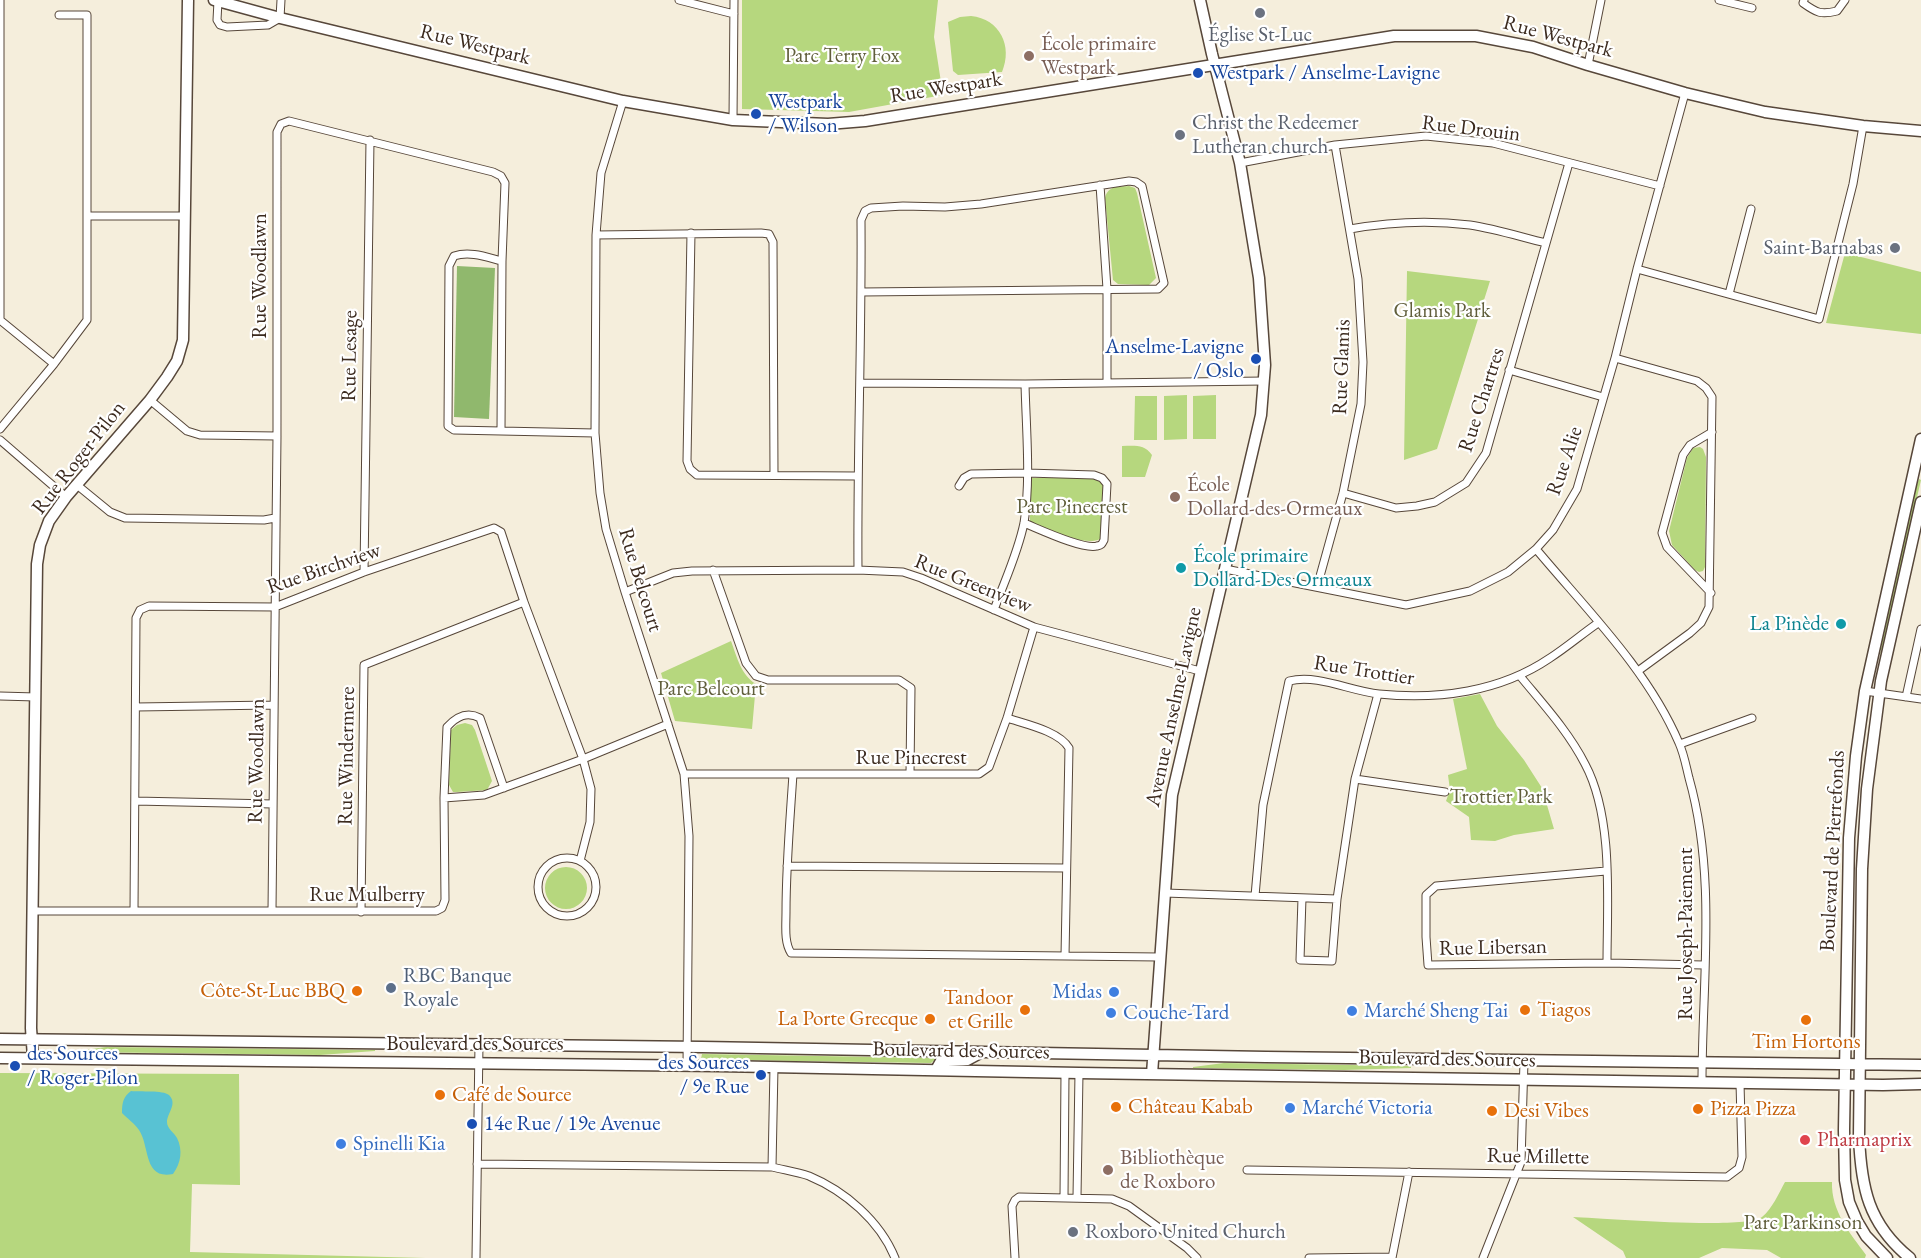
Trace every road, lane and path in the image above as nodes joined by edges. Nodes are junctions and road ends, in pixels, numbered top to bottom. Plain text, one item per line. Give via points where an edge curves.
1 (0, 0) edge
2 (188, 0) edge
3 (216, 0) edge
4 (281, 0) edge
5 (679, 0) edge
6 (734, 0) edge
7 (1200, 0) edge
8 (1601, 0) edge
9 (1719, 0) edge
10 (1804, 0) edge
11 (1845, 0) edge
12 (1752, 8) dead end
13 (735, 14) junction
14 (59, 15) dead end
15 (280, 18) junction
16 (1214, 64) junction
17 (1588, 65) junction
18 (1685, 93) junction
19 (623, 101) junction
20 (734, 120) junction
21 (1863, 126) junction
22 (1921, 130) edge
23 (370, 140) junction
24 (1335, 145) junction
25 (1240, 163) junction
26 (1569, 163) junction
27 (1100, 186) junction
28 (1660, 186) junction
29 (1751, 209) dead end
30 (87, 216) junction
31 (185, 216) junction
32 (1350, 229) junction
33 (691, 234) junction
34 (596, 235) junction
35 (1546, 243) junction
36 (502, 261) junction
37 (1637, 269) junction
38 (1107, 288) junction
39 (862, 292) junction
40 (1729, 294) junction
41 (1615, 358) junction
42 (54, 364) junction
43 (1509, 370) junction
44 (1264, 381) junction
45 (860, 383) junction
46 (1107, 383) junction
47 (1025, 384) junction
48 (1603, 397) junction
49 (150, 400) junction
50 (0, 429) edge
51 (501, 430) junction
52 (1712, 432) junction
53 (596, 433) junction
54 (277, 436) junction
55 (1921, 439) edge
56 (0, 440) edge
57 (1918, 466) edge
58 (1027, 473) junction
59 (774, 475) junction
60 (857, 476) junction
61 (77, 485) junction
62 (959, 486) dead end
63 (1343, 493) junction
64 (66, 497) junction
65 (1921, 502) edge
66 (275, 518) junction
67 (1023, 523) junction
68 (1536, 549) junction
69 (1225, 569) junction
70 (713, 570) junction
71 (858, 570) junction
72 (364, 572) junction
73 (1317, 587) junction
74 (625, 592) junction
75 (1711, 593) junction
76 (524, 602) junction
77 (275, 607) junction
78 (994, 610) junction
79 (1598, 623) junction
80 (1034, 627) junction
81 (1921, 629) edge
82 (1200, 671) junction
83 (1638, 671) junction
84 (1520, 676) junction
85 (1865, 691) junction
86 (1879, 693) junction
87 (1378, 694) junction
88 (0, 696) edge
89 (36, 697) junction
90 (1906, 697) junction
91 (1921, 699) edge
92 (274, 705) junction
93 (136, 707) junction
94 (1007, 718) junction
95 (1752, 718) dead end
96 (668, 724) junction
97 (1680, 744) junction
98 (583, 759) junction
99 (684, 774) junction
100 (793, 774) junction
101 (910, 774) junction
102 (1355, 779) junction
103 (504, 788) junction
104 (1445, 792) dead end
105 (444, 798) junction
106 (135, 801) junction
107 (273, 804) junction
108 (580, 861) junction
109 (787, 866) junction
110 (1066, 868) junction
111 (1606, 871) junction
112 (1165, 893) junction
113 (1255, 896) junction
114 (1302, 897) junction
115 (1337, 899) junction
116 (33, 911) junction
117 (134, 911) junction
118 (272, 911) junction
119 (361, 912) junction
120 (1065, 956) junction
121 (1159, 957) junction
122 (1607, 963) junction
123 (1704, 965) junction
124 (0, 1039) edge
125 (31, 1039) junction
126 (479, 1044) junction
127 (687, 1047) junction
128 (982, 1052) junction
129 (1153, 1054) junction
130 (0, 1058) edge
131 (33, 1058) junction
132 (1524, 1061) junction
133 (1702, 1063) junction
134 (479, 1064) junction
135 (1860, 1064) junction
136 (1846, 1065) junction
137 (1921, 1065) edge
138 (687, 1066) junction
139 (774, 1067) junction
140 (936, 1070) junction
141 (1065, 1073) junction
142 (1079, 1073) junction
143 (1152, 1074) junction
144 (1524, 1080) junction
145 (1702, 1082) junction
146 (1740, 1083) junction
147 (1845, 1084) junction
148 (1860, 1084) junction
149 (1921, 1084) edge
150 (477, 1164) junction
151 (772, 1167) junction
152 (1247, 1170) dead end
153 (1409, 1172) junction
154 (1517, 1173) junction
155 (1064, 1197) junction
156 (1077, 1197) junction
157 (476, 1258) edge
158 (895, 1258) edge
159 (1015, 1258) edge
160 (1197, 1258) edge
161 (1309, 1258) edge
162 (1392, 1258) edge
163 (1483, 1258) edge
164 (1887, 1258) edge
165 (1910, 1258) edge

1 - 42 street via 0,320
2 - 31 main road, Rue Roger-Pilon
3 - 15 main road, Rue Westpark
3 - 15 street, Rue Westpark via 217,20 227,27 268,25
4 - 15 street
5 - 13 street
6 - 13 street
7 - 16 main road, Avenue Anselme-Lavigne
8 - 17 street
9 - 12 street
10 - 11 street via 1816,12 1827,13 1838,11
13 - 20 street
14 - 30 street via 87,15
15 - 19 main road, Rue Westpark
16 - 17 main road, Rue Westpark via 1394,36 1476,36 1533,47
16 - 20 main road, Rue Westpark via 894,117 828,124
16 - 25 main road, Avenue Anselme-Lavigne
17 - 18 main road, Rue Westpark
18 - 21 main road, Rue Westpark via 1759,111
18 - 28 street, Rue Alie
19 - 20 main road, Rue Westpark
19 - 34 street, Rue Belcourt via 601,173
21 - 22 main road, Rue Westpark
21 - 40 street via 1820,319
23 - 36 street, Rue Woodlawn via 501,176 505,183
23 - 54 street, Rue Woodlawn via 289,121 281,124 277,132
23 - 72 street, Rue Lesage
24 - 25 street, Rue Drouin
24 - 26 street, Rue Drouin via 1426,136 1492,143
24 - 32 street, Rue Glamis
25 - 44 main road, Avenue Anselme-Lavigne via 1259,278
26 - 28 street, Rue Drouin
26 - 35 street, Rue Chartres
27 - 38 street
27 - 38 street via 1128,181 1142,186 1164,283 1158,289
27 - 39 street via 981,204 871,208 861,219
28 - 37 street, Rue Alie
29 - 40 street
30 - 31 street
30 - 42 street via 87,320
31 - 49 main road, Rue Roger-Pilon via 183,340 177,361
32 - 35 street via 1404,222 1444,223 1480,227
32 - 63 street, Rue Glamis via 1358,279 1363,362 1361,404
33 - 34 street
33 - 59 street via 761,233 769,234 773,242
33 - 59 street via 687,461 697,475
34 - 53 street, Rue Belcourt
35 - 43 street, Rue Chartres
36 - 51 street, Rue Woodlawn
36 - 51 street via 462,254 454,256 449,266 448,426 454,430
37 - 40 street
37 - 41 street, Rue Alie
38 - 39 street
38 - 46 street
39 - 45 street
41 - 48 street, Rue Alie
41 - 52 street via 1697,381 1712,397
42 - 50 street
43 - 48 street
43 - 63 street, Rue Chartres via 1486,453 1466,483 1435,502 1396,508
44 - 46 street
44 - 69 main road, Avenue Anselme-Lavigne via 1261,415
45 - 47 street
45 - 60 street
46 - 47 street
47 - 58 street
48 - 68 street, Rue Alie via 1577,489 1553,530
49 - 54 street via 187,431 200,435
49 - 61 main road, Rue Roger-Pilon
51 - 53 street
52 - 75 street
52 - 75 street via 1690,445 1683,455 1662,533 1667,547
53 - 74 street, Rue Belcourt via 606,529
54 - 66 street, Rue Woodlawn
55 - 57 main road, Boulevard de Pierrefonds
56 - 64 street
57 - 85 main road, Boulevard de Pierrefonds
58 - 62 street via 971,474
58 - 67 street
58 - 67 street via 1102,478 1107,484 1104,540 1096,547 1083,546
59 - 60 street
60 - 71 street
61 - 64 main road, Rue Roger-Pilon
61 - 66 street via 110,512 125,518
63 - 73 street, Rue Glamis
64 - 89 main road, Rue Roger-Pilon via 49,521 37,564
65 - 86 main road, Boulevard de Pierrefonds
66 - 77 street, Rue Woodlawn
67 - 78 street
68 - 73 street, Rue Alie via 1508,572 1470,591 1406,605
68 - 79 street, Rue Joseph-Paiement
69 - 73 street, Rue Alie
69 - 82 main road, Avenue Anselme-Lavigne
70 - 71 street, Rue Greenview
70 - 74 street, Rue Greenview via 673,573
70 - 101 street via 746,663 756,676 768,680 899,680 911,688
71 - 78 street, Rue Greenview via 903,572
72 - 76 street, Rue Birchview via 494,528 501,532
72 - 77 street, Rue Birchview
74 - 96 street, Rue Belcourt
75 - 83 street via 1701,623
76 - 98 street, Rue Birchview
76 - 119 street, Rue Windermere via 364,665
77 - 92 street, Rue Woodlawn
77 - 93 street, Rue Birchview via 149,606 140,610 136,618
78 - 80 street, Rue Greenview
79 - 83 street, Rue Joseph-Paiement
79 - 84 street, Rue Trottier
80 - 82 street, Rue Greenview
80 - 94 street, Rue Pinecrest
81 - 90 street
82 - 112 main road, Avenue Anselme-Lavigne via 1172,795
83 - 97 street, Rue Joseph-Paiement
84 - 87 street, Rue Trottier via 1487,688 1432,697
84 - 111 street via 1565,730 1586,766 1601,815
85 - 86 street
85 - 136 main road, Boulevard de Pierrefonds via 1849,838
86 - 90 street
86 - 135 main road, Boulevard de Pierrefonds via 1863,834
87 - 102 street
87 - 113 street, Rue Trottier via 1302,678 1289,681 1263,805
88 - 89 street
89 - 116 main road, Rue Roger-Pilon
90 - 91 street
92 - 93 street
92 - 107 street, Rue Woodlawn
93 - 106 street, Rue Birchview
94 - 101 street, Rue Pinecrest via 989,767 979,774
94 - 110 street via 1057,736 1069,748
95 - 97 street
96 - 98 street
96 - 99 street, Rue Belcourt
97 - 123 street, Rue Joseph-Paiement via 1703,845
98 - 103 street
98 - 108 street, Rue Birchview via 591,800
99 - 100 street, Rue Pinecrest
99 - 127 street, Rue Belcourt via 689,836
100 - 101 street, Rue Pinecrest
100 - 109 street
102 - 104 street
102 - 115 street
103 - 105 street via 484,795
103 - 105 street, Rue Mulberry via 480,718 462,715 447,727
105 - 119 street, Rue Mulberry via 442,908
106 - 107 street
106 - 117 street, Rue Birchview
107 - 118 street, Rue Woodlawn
108 - 108 street via 595,882 592,900 579,913 552,912 540,897 539,878 551,862 570,858
109 - 110 street
109 - 120 street via 786,933 791,953
110 - 120 street
111 - 122 street
111 - 122 street, Rue Libersan via 1436,886 1426,895 1426,937 1428,965
112 - 113 street
112 - 121 main road, Avenue Anselme-Lavigne
113 - 114 street
114 - 115 street
114 - 115 street via 1300,960 1332,961
116 - 117 street, Rue Mulberry
116 - 125 main road, Rue Roger-Pilon
117 - 118 street, Rue Mulberry
118 - 119 street, Rue Mulberry
120 - 121 street
121 - 129 main road, Avenue Anselme-Lavigne
122 - 123 street, Rue Libersan
123 - 133 street, Rue Joseph-Paiement
124 - 125 main road, Boulevard des Sources
125 - 126 main road, Boulevard des Sources
125 - 131 main road, Rue Roger-Pilon
126 - 127 main road, Boulevard des Sources
126 - 134 street
127 - 128 main road, Boulevard des Sources
127 - 138 street, Rue Belcourt
128 - 129 main road, Boulevard des Sources
128 - 140 main road via 965,1060 941,1061
129 - 132 main road, Boulevard des Sources
129 - 143 main road, Avenue Anselme-Lavigne
130 - 131 main road, Boulevard des Sources
131 - 134 main road, Boulevard des Sources
132 - 133 main road, Boulevard des Sources
132 - 144 street
133 - 136 main road, Boulevard des Sources
133 - 145 street, Rue Joseph-Paiement
134 - 138 main road, Boulevard des Sources
134 - 150 street
135 - 136 main road, Boulevard des Sources
135 - 137 main road, Boulevard des Sources
135 - 148 main road, Boulevard de Pierrefonds
136 - 147 main road, Boulevard de Pierrefonds
138 - 139 main road, Boulevard des Sources
139 - 140 main road, Boulevard des Sources
139 - 151 street
140 - 141 main road, Boulevard des Sources
141 - 142 main road, Boulevard des Sources
141 - 155 street
142 - 143 main road, Boulevard des Sources
142 - 156 street
143 - 144 main road, Boulevard des Sources
144 - 145 main road, Boulevard des Sources
144 - 154 street
145 - 146 main road, Boulevard des Sources
146 - 147 main road, Boulevard des Sources
146 - 154 street, Rue Millette via 1742,1157 1739,1168 1726,1177
147 - 148 main road, Boulevard des Sources
147 - 164 main road, Boulevard de Pierrefonds via 1846,1192 1860,1227
148 - 149 main road, Boulevard des Sources
148 - 165 main road, Boulevard de Pierrefonds via 1860,1164 1866,1192 1883,1230
150 - 151 street
150 - 157 street
151 - 158 street via 807,1175 855,1203 877,1227
152 - 153 street, Rue Millette
153 - 154 street, Rue Millette
153 - 162 street
154 - 163 street
155 - 156 street
155 - 159 street via 1015,1200
156 - 160 street via 1112,1199 1129,1206
161 - 162 street

